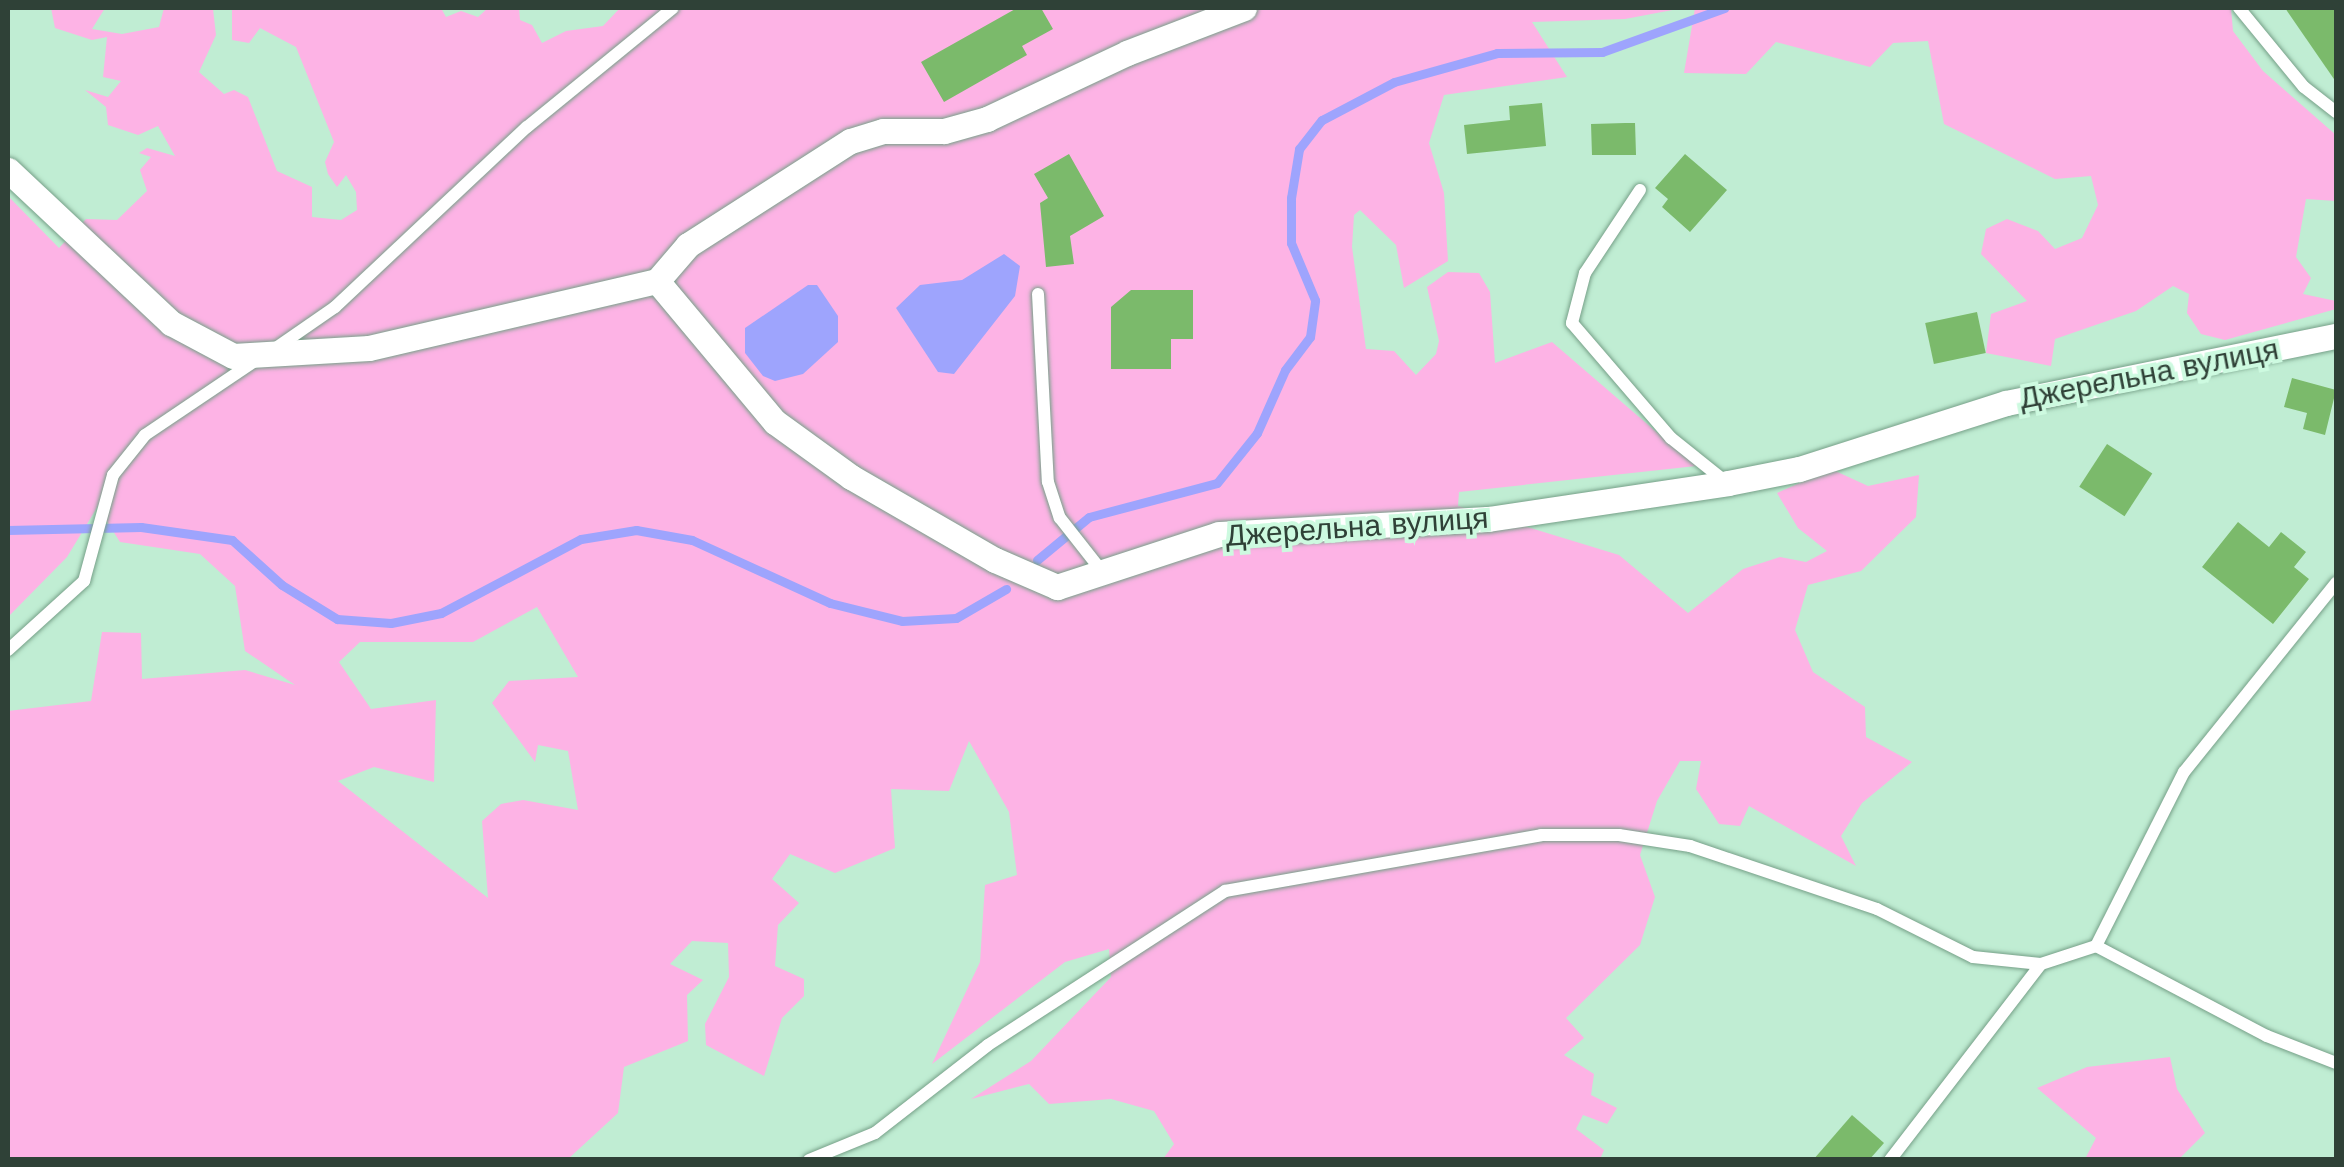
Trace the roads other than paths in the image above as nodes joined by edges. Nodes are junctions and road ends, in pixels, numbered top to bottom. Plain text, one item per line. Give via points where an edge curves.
1 (674, 8) edge
2 (1244, 8) edge
3 (2239, 8) edge
4 (2336, 112) edge
5 (8, 170) edge
6 (1640, 190) dead end
7 (657, 281) junction
8 (1038, 294) dead end
9 (2336, 336) edge
10 (267, 354) junction
11 (1728, 483) junction
12 (1105, 576) junction
13 (2336, 583) edge
14 (8, 650) edge
15 (2096, 946) junction
16 (2041, 964) junction
17 (2336, 1063) edge
18 (809, 1160) edge
19 (1890, 1160) edge

1 - 10 lane via 527,127 336,307
2 - 7 street via 1127,53 988,119 944,132 884,131 850,141 688,245
3 - 4 lane via 2304,88
5 - 10 street via 171,323 232,356
6 - 11 lane via 1585,272 1572,323 1672,438
7 - 10 street via 369,348
7 - 12 street, Джерельна вулиця via 776,422 851,477 995,560 1057,587
8 - 12 lane via 1048,482 1060,518
9 - 11 street, Джерельна вулиця via 2006,403 1800,469
10 - 14 lane via 146,435 113,475 99,509 97,544 73,594
11 - 12 street, Джерельна вулиця via 1488,519 1219,534
13 - 15 lane via 2184,772
15 - 16 lane
15 - 17 lane via 2267,1036
16 - 18 lane via 1974,956 1877,908 1690,846 1619,835 1542,835 1225,891 988,1045 875,1134
16 - 19 lane

